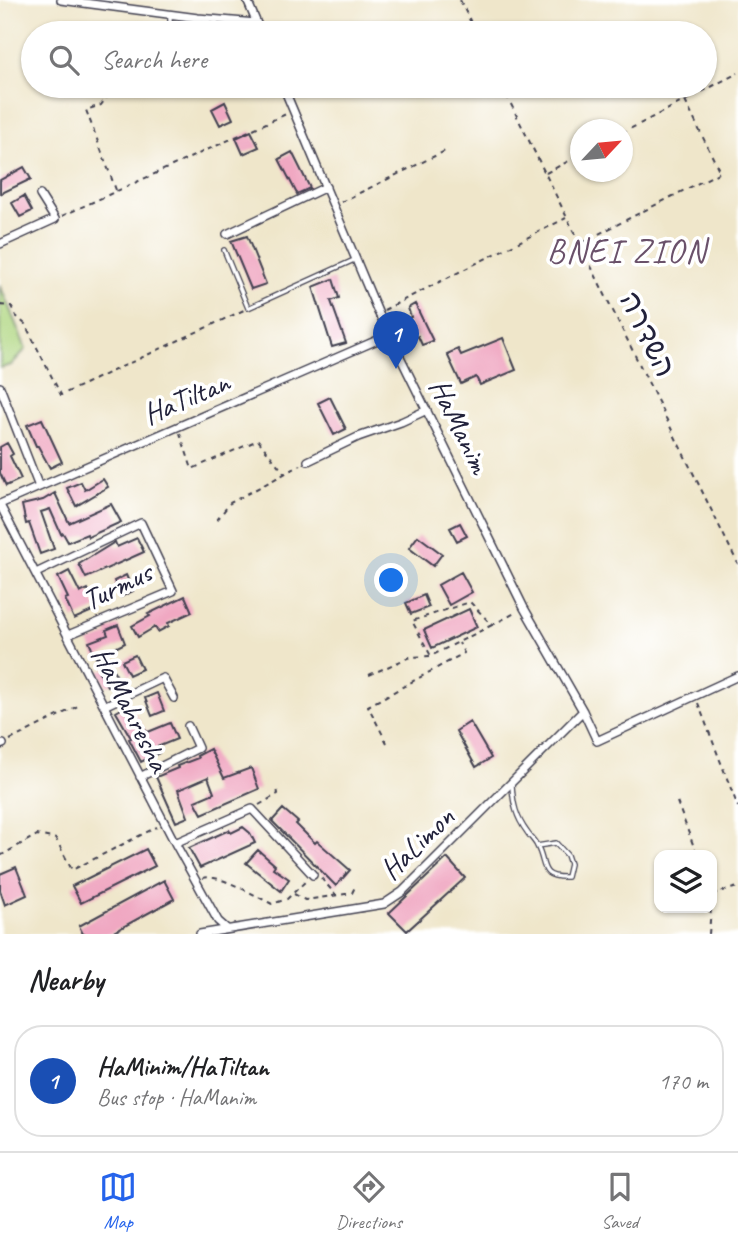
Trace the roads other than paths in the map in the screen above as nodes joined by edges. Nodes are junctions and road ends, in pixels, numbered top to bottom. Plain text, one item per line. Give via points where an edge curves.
1 (61, 0) edge
2 (247, 0) edge
3 (170, 14) junction
4 (170, 21) edge
5 (237, 21) edge
6 (255, 21) edge
7 (288, 98) edge
8 (326, 187) junction
9 (40, 195) dead end
10 (227, 234) dead end
11 (0, 244) edge
12 (225, 250) dead end
13 (356, 259) junction
14 (389, 335) junction
15 (0, 387) edge
16 (427, 410) junction
17 (308, 461) road end
18 (39, 487) junction
19 (0, 504) edge
20 (36, 573) junction
21 (68, 635) junction
22 (738, 676) edge
23 (174, 698) dead end
24 (104, 706) junction
25 (583, 711) junction
26 (188, 726) dead end
27 (140, 776) junction
28 (512, 782) junction
29 (175, 843) junction
30 (537, 846) junction
31 (313, 875) road end
32 (228, 929) junction
33 (200, 934) edge

1 - 3 street
2 - 6 street
3 - 4 lane
3 - 5 street
7 - 8 street, HaManim
8 - 10 street
8 - 13 street, HaManim
9 - 11 street via 55,219
12 - 13 lane via 248,308
13 - 14 street, HaManim
14 - 16 street, HaManim
14 - 18 street, HaTiltan
15 - 18 street
16 - 17 street
16 - 25 street, HaManim via 524,608
18 - 19 street, HaTiltan
19 - 20 street, HaMahresha
20 - 21 street, HaMahresha
20 - 21 street, Turmus via 141,523 173,591
21 - 24 street, HaMahresha
22 - 25 street, HaManim via 597,741
23 - 24 street via 163,678
24 - 27 street, HaMahresha
25 - 28 street, HaLimon
26 - 27 street via 198,748
27 - 29 street, HaMahresha
28 - 30 lane via 515,811
28 - 32 street, HaLimon via 402,892 384,904
29 - 31 street via 252,809
29 - 32 street, HaMahresha via 218,921
30 - 30 lane via 556,843 562,847 570,864 567,877 549,874
32 - 33 street, HaLimon

